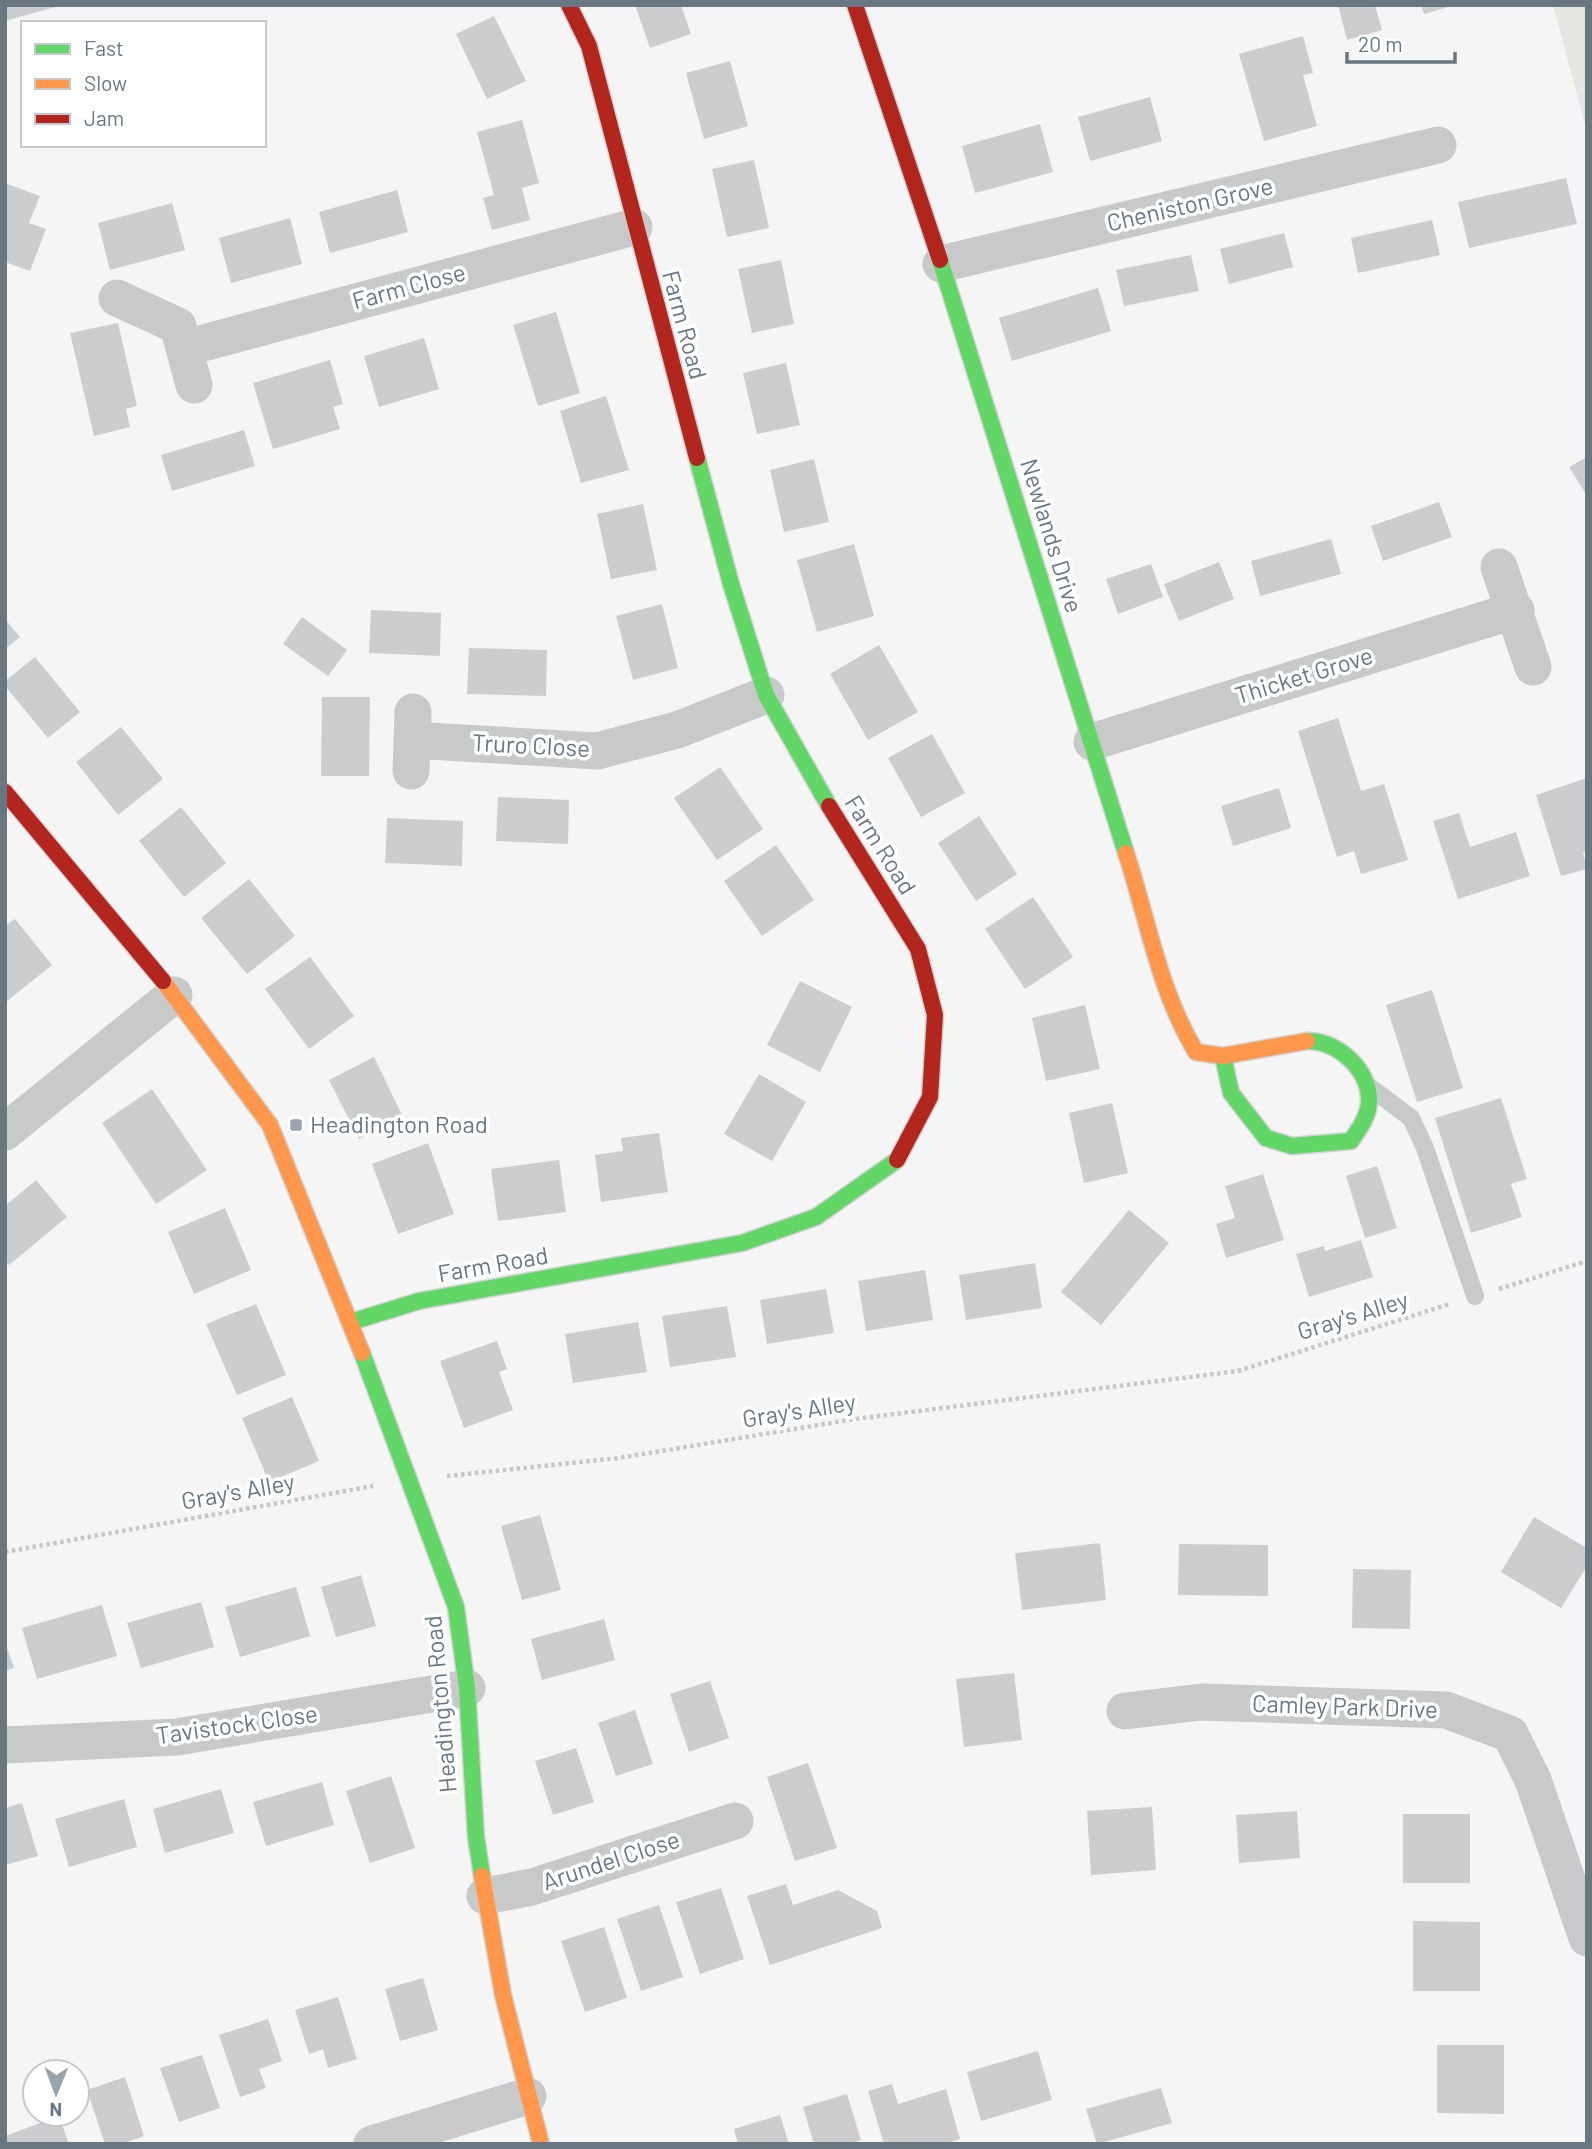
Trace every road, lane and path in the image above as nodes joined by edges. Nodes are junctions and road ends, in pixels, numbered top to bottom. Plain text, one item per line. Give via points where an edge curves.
1 (569, 5) edge
2 (855, 5) edge
3 (1438, 145) dead end
4 (634, 227) junction
5 (941, 264) junction
6 (117, 298) dead end
7 (185, 348) junction
8 (194, 386) dead end
9 (1499, 567) dead end
10 (1516, 610) junction
11 (1533, 667) dead end
12 (766, 695) junction
13 (413, 741) dead end
14 (1092, 743) junction
15 (5, 792) edge
16 (174, 996) junction
17 (1223, 1056) junction
18 (1368, 1086) junction
19 (5, 1132) edge
20 (1587, 1261) edge
21 (1475, 1296) junction
22 (351, 1322) junction
23 (408, 1480) junction
24 (5, 1552) edge
25 (467, 1688) junction
26 (1125, 1710) dead end
27 (5, 1745) edge
28 (734, 1818) dead end
29 (485, 1896) junction
30 (1587, 1938) edge
31 (527, 2096) junction
32 (372, 2144) edge
33 (541, 2144) edge

1 - 4 street, Farm Road via 589,46
2 - 5 street, Newlands Drive
3 - 5 street, Cheniston Grove
4 - 7 street, Farm Close
4 - 12 street, Farm Road via 731,584
5 - 14 street, Newlands Drive
6 - 7 street via 178,326
7 - 8 street
9 - 10 street
10 - 11 street
10 - 14 street, Thicket Grove
12 - 13 street, Truro Close via 677,730 597,751
12 - 22 street, Farm Road via 839,825 918,949 935,1015 930,1097 898,1159 816,1217 742,1244 419,1301
14 - 17 street, Newlands Drive via 1147,918 1165,996 1196,1052
15 - 16 street, Headington Road
16 - 19 street
16 - 22 street, Headington Road via 270,1125
17 - 18 street via 1293,1040 1326,1042 1354,1062
17 - 18 street via 1231,1093 1266,1138 1292,1146 1351,1141 1369,1113
18 - 21 lane via 1411,1118
20 - 21 path, Gray's Alley
21 - 23 path, Gray's Alley via 1238,1371 855,1419 619,1458
22 - 23 street, Headington Road
23 - 24 path, Gray's Alley
23 - 25 street, Headington Road via 457,1606
25 - 27 street, Tavistock Close via 177,1737
25 - 29 street, Headington Road via 476,1837
26 - 30 street, Camley Park Drive via 1202,1702 1446,1710 1510,1734 1533,1780
28 - 29 street, Arundel Close via 531,1887
29 - 31 street, Headington Road
31 - 32 street
31 - 33 street, Headington Road

